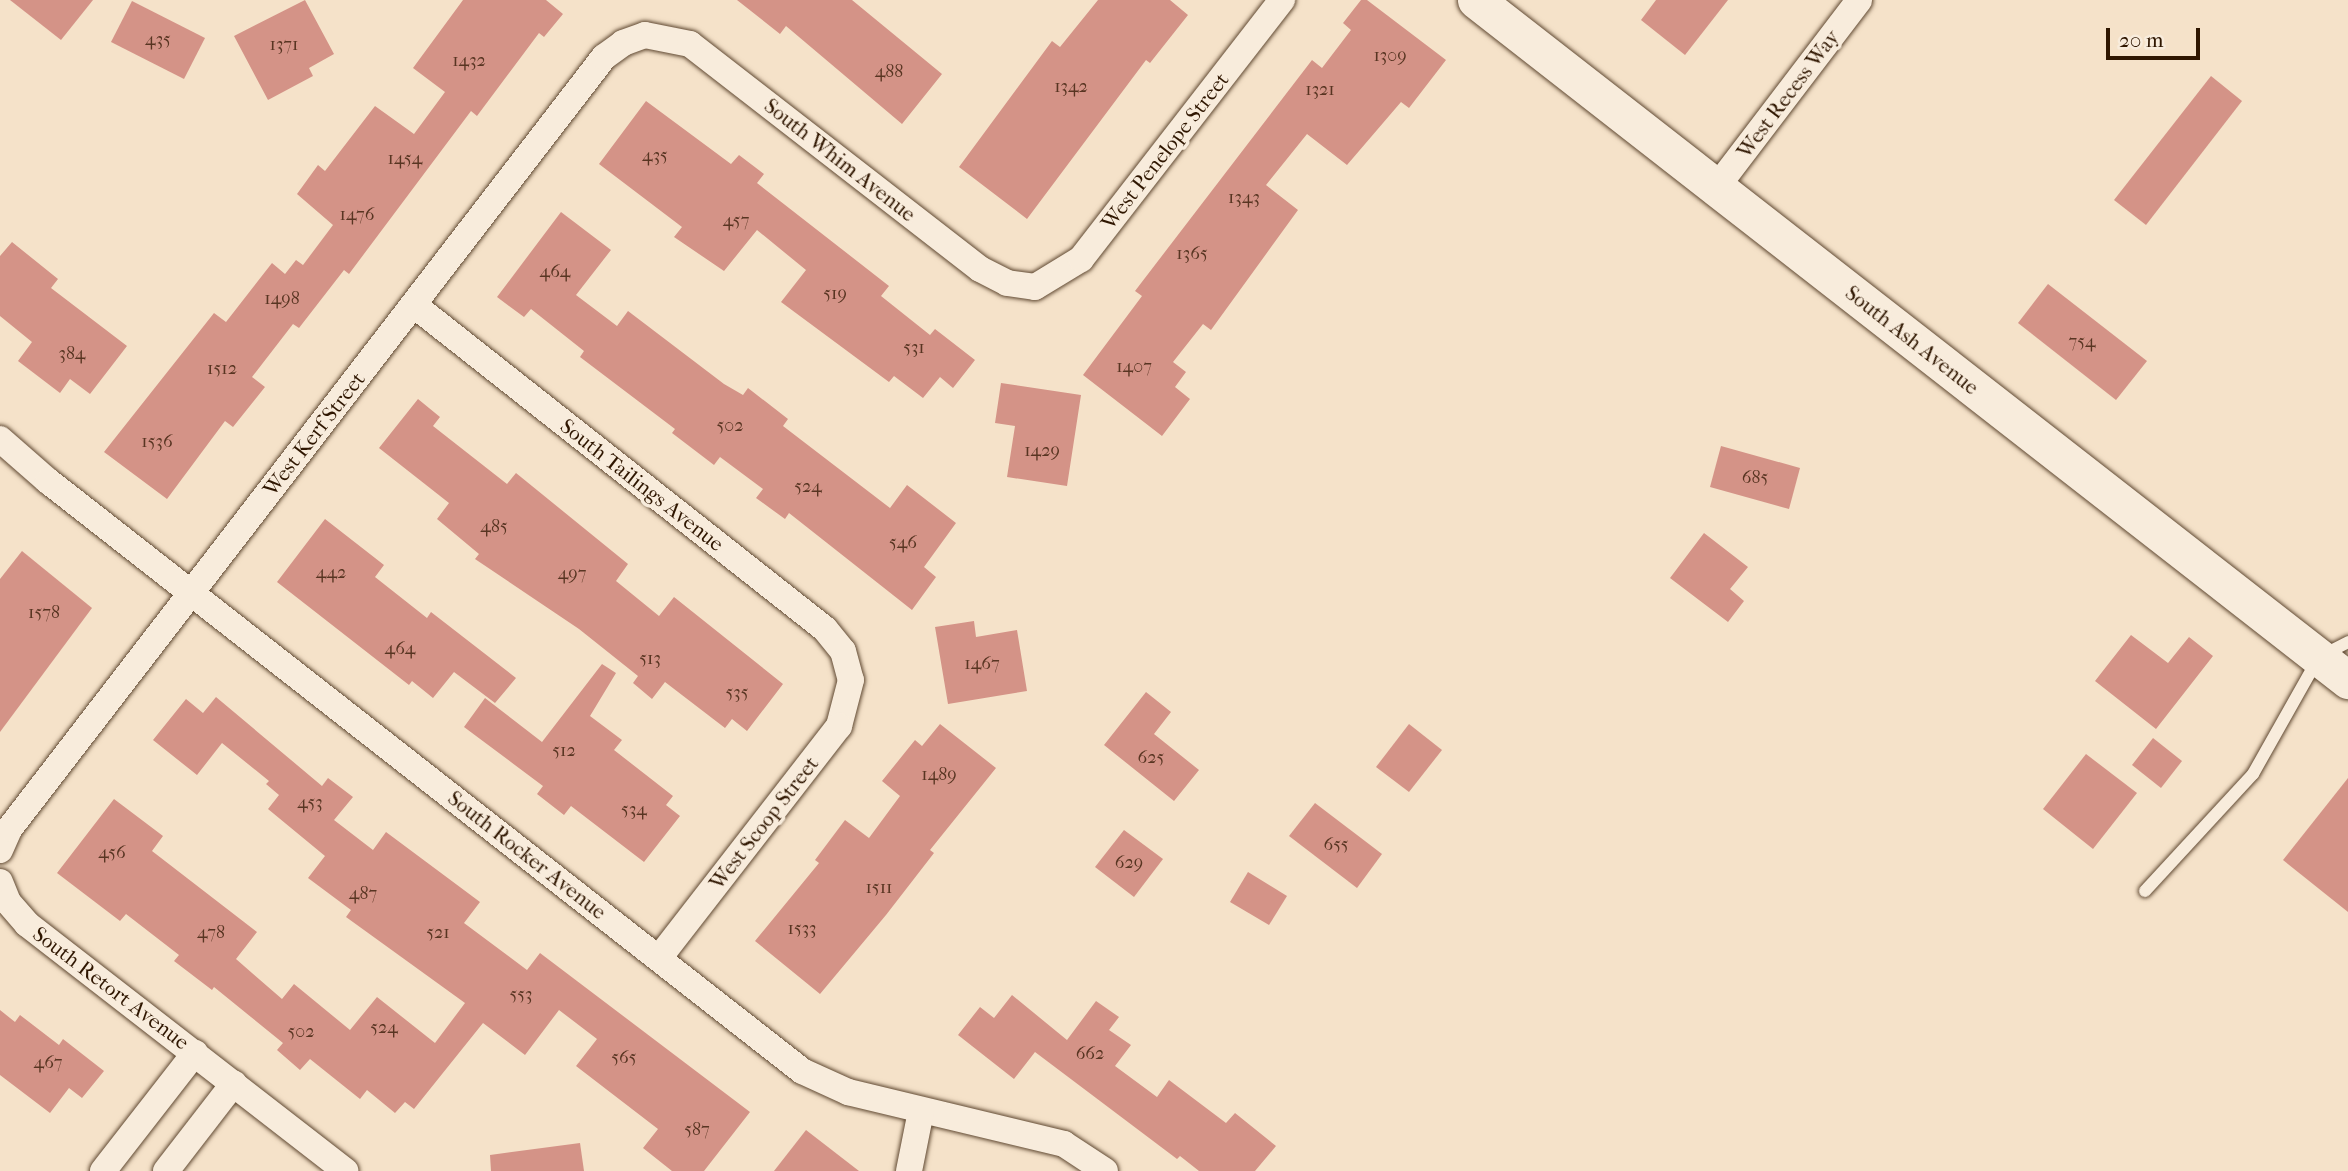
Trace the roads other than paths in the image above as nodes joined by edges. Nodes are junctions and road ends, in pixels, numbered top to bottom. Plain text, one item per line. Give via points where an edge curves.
1 (1282, 0) edge
2 (1476, 0) edge
3 (1859, 0) edge
4 (645, 34) joint
5 (1716, 188) junction
6 (1035, 287) joint
7 (414, 305) junction
8 (0, 439) edge
9 (192, 592) junction
10 (2334, 650) edge
11 (851, 680) joint
12 (2348, 680) edge
13 (0, 850) edge
14 (0, 883) edge
15 (2145, 891) dead end
16 (659, 958) junction
17 (195, 1053) junction
18 (234, 1083) junction
19 (921, 1111) junction
20 (103, 1171) edge
21 (166, 1171) edge
22 (346, 1171) edge
23 (909, 1171) edge
24 (1105, 1171) edge

1 - 6 street, West Penelope Street via 1081,259
2 - 5 street, South Ash Avenue
3 - 5 street, West Recess Way
4 - 6 street, South Whim Avenue via 690,44 980,269 1007,283
4 - 7 street, West Kerf Street via 604,57
5 - 10 street, South Ash Avenue
7 - 9 street, West Kerf Street
7 - 11 street, South Tailings Avenue via 825,629 843,651
8 - 9 street, South Rocker Avenue via 39,475
9 - 13 street, West Kerf Street via 10,828
9 - 16 street, South Rocker Avenue
10 - 12 street, South Ash Avenue
10 - 15 lane via 2253,774
11 - 16 street, West Scoop Street via 839,726
14 - 17 street, South Retort Avenue via 8,902 27,924
16 - 19 street, South Rocker Avenue via 824,1084
17 - 18 street, South Retort Avenue
17 - 20 street
18 - 21 street
18 - 22 street, South Retort Avenue
19 - 23 street
19 - 24 street, South Rocker Avenue via 1064,1144

